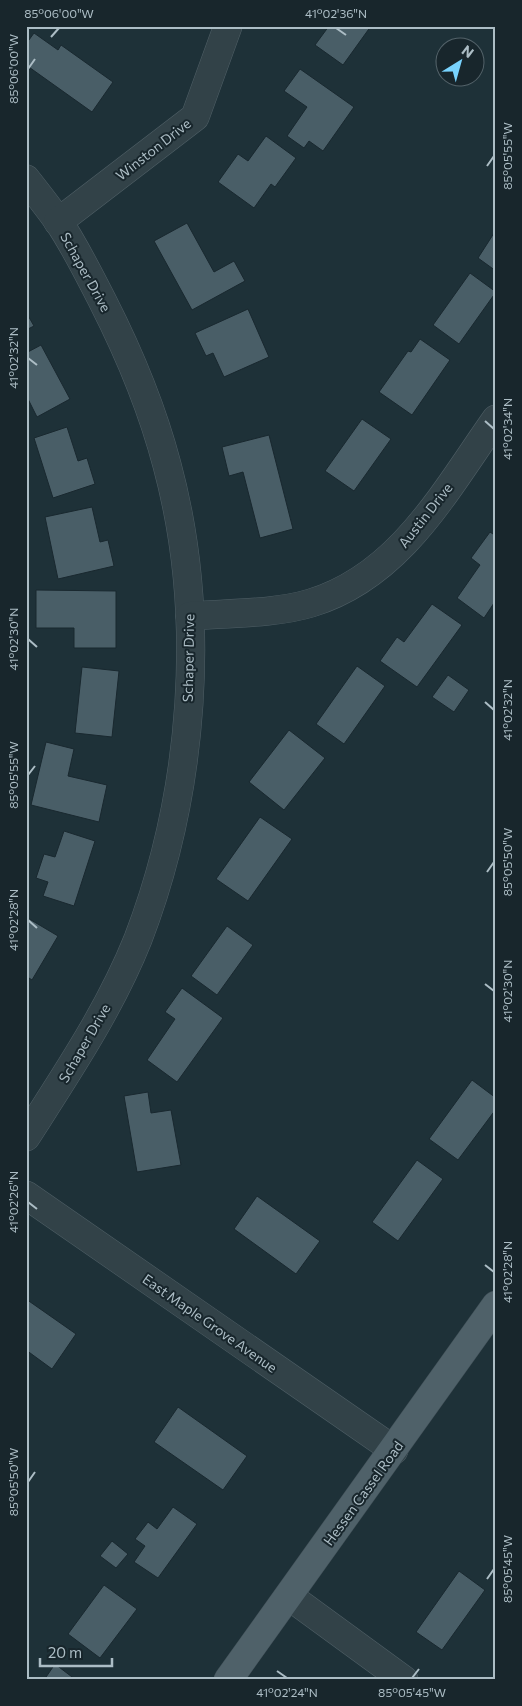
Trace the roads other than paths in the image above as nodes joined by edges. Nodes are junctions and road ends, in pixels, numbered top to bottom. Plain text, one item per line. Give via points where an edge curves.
1 (228, 26) edge
2 (26, 180) edge
3 (58, 222) junction
4 (496, 420) edge
5 (190, 616) junction
6 (26, 1137) edge
7 (26, 1195) edge
8 (496, 1305) edge
9 (394, 1450) junction
10 (289, 1596) junction
11 (228, 1680) edge
12 (404, 1680) edge

1 - 3 street, Winston Drive via 195,117
2 - 3 street, Schaper Drive
3 - 5 street, Schaper Drive via 126,346 150,409 168,467 178,516
4 - 5 street, Austin Drive via 408,541 362,580 311,603 286,609
5 - 6 street, Schaper Drive via 183,760 169,834 152,898 137,940 98,1021
7 - 9 street, East Maple Grove Avenue
8 - 9 main road, Hessen Cassel Road
9 - 10 main road, Hessen Cassel Road
10 - 11 main road, Hessen Cassel Road
10 - 12 street

